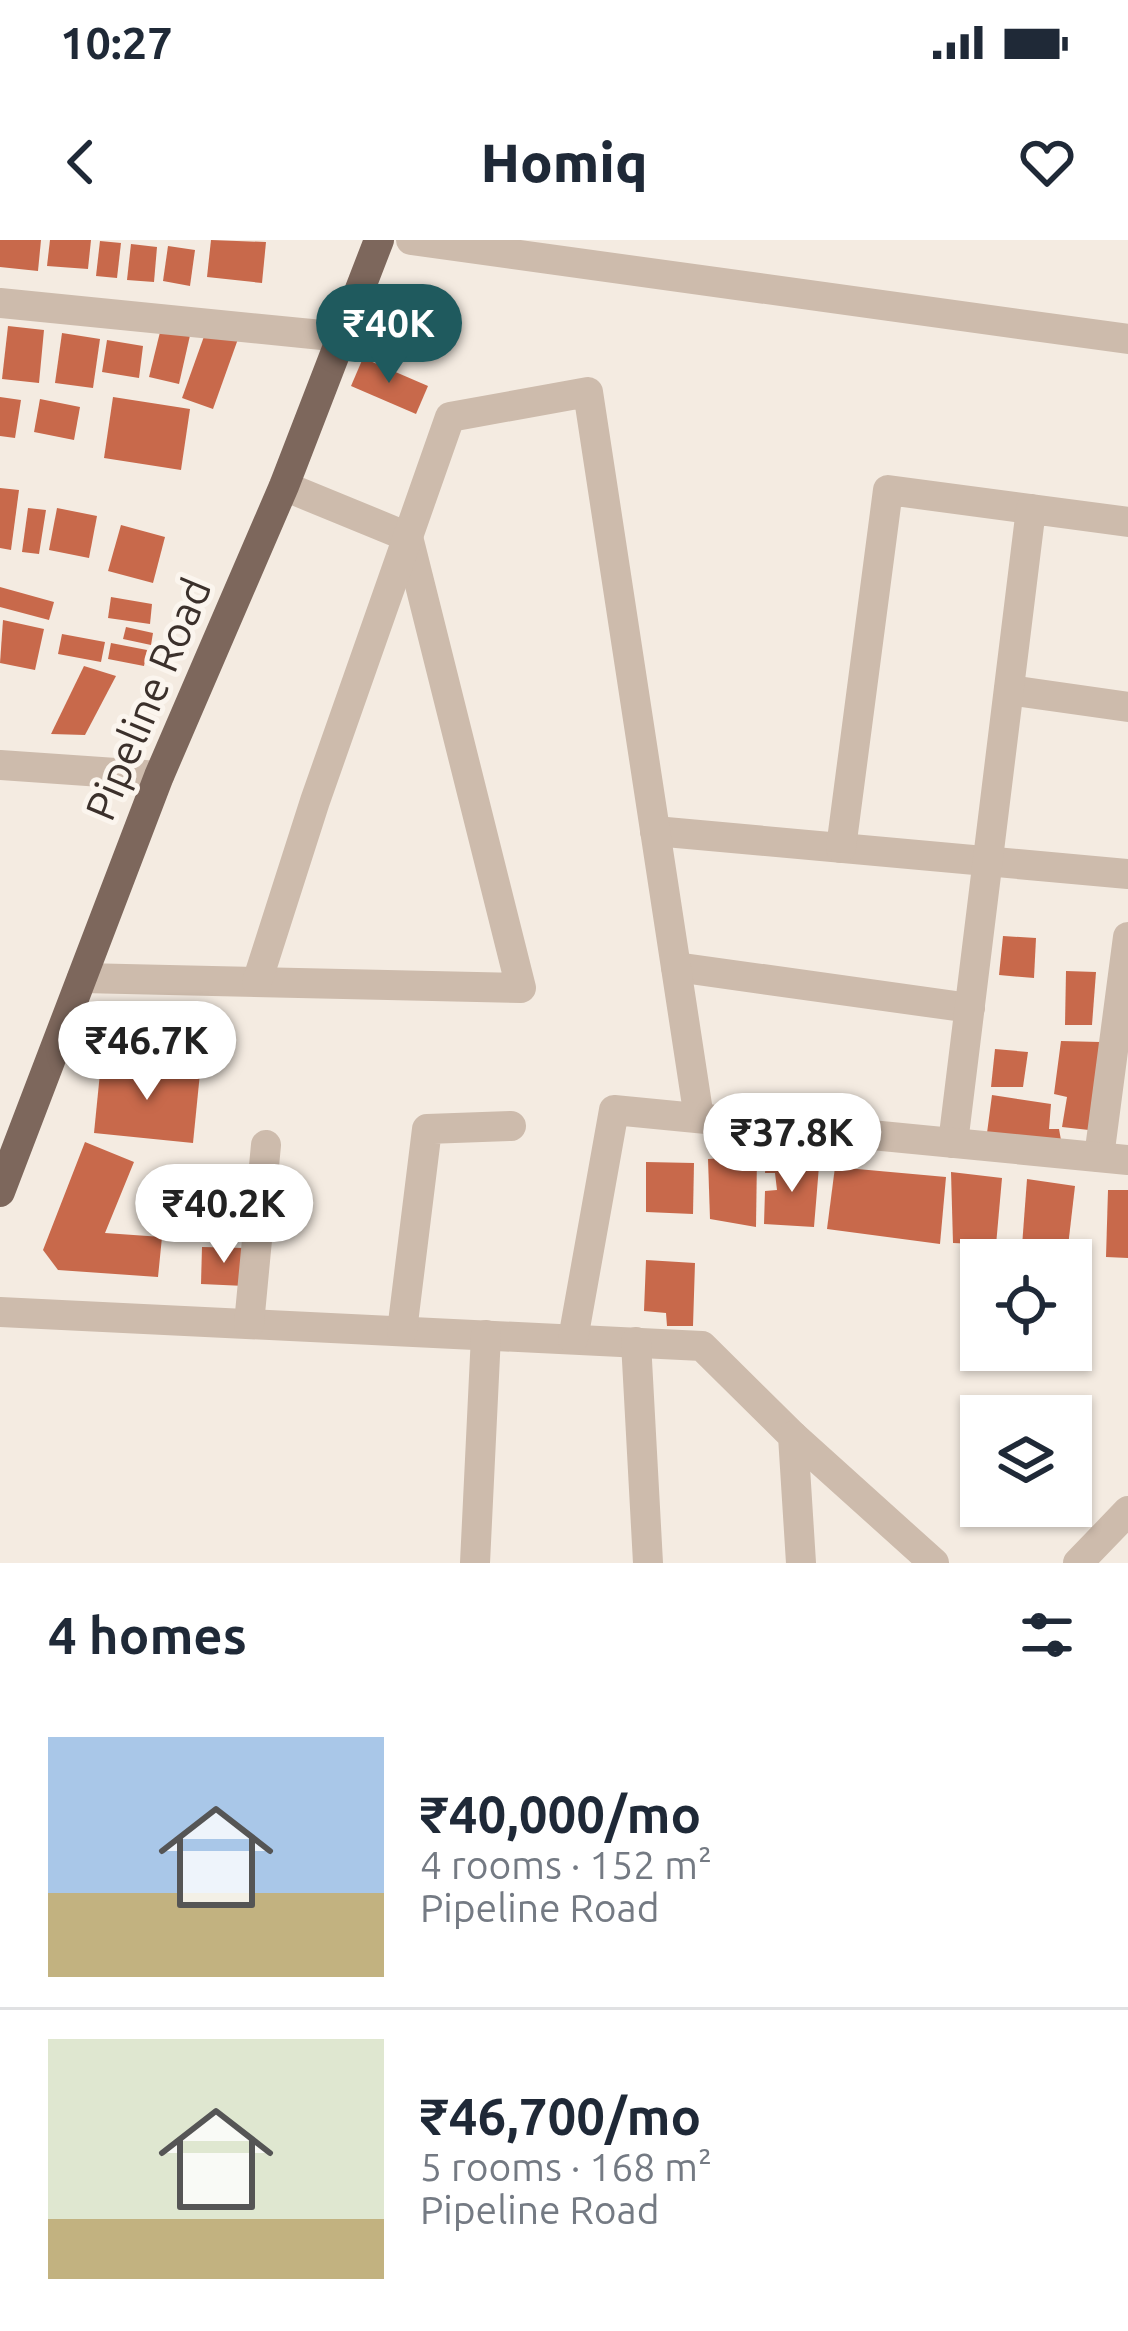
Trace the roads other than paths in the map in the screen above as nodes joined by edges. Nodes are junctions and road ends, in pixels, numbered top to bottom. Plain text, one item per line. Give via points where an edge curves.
1 (380, 240) edge
2 (411, 240) edge
3 (618, 254) edge
4 (0, 303) edge
5 (342, 337) junction
6 (1128, 339) edge
7 (284, 486) junction
8 (1031, 509) junction
9 (1128, 522) edge
10 (408, 537) junction
11 (1009, 690) junction
12 (1128, 707) edge
13 (0, 765) edge
14 (159, 776) junction
15 (655, 831) junction
16 (841, 848) junction
17 (988, 864) junction
18 (1128, 874) edge
19 (1128, 937) edge
20 (676, 967) junction
21 (82, 978) junction
22 (257, 982) junction
23 (970, 1008) junction
24 (699, 1118) junction
25 (512, 1126) dead end
26 (953, 1143) junction
27 (266, 1145) dead end
28 (1113, 1158) edge
29 (0, 1192) edge
30 (0, 1312) edge
31 (249, 1324) junction
32 (403, 1331) junction
33 (486, 1335) junction
34 (573, 1339) junction
35 (636, 1342) junction
36 (793, 1436) junction
37 (1128, 1511) edge
38 (476, 1563) edge
39 (648, 1563) edge
40 (801, 1563) edge
41 (934, 1563) edge
42 (1078, 1563) edge

1 - 5 main road, Pipeline Road
2 - 3 street
3 - 6 street
4 - 5 street
5 - 7 main road, Pipeline Road
7 - 10 street
7 - 14 main road, Pipeline Road
8 - 9 street
8 - 11 street
8 - 16 street via 888,490
10 - 15 street via 450,417 588,392
10 - 22 street
10 - 22 street via 521,988
11 - 12 street
11 - 17 street
13 - 14 street
14 - 21 main road, Pipeline Road
15 - 16 street
15 - 20 street
16 - 17 street
17 - 18 street
17 - 23 street
19 - 28 street
20 - 23 street
20 - 24 street
21 - 22 street
21 - 29 main road, Pipeline Road
23 - 26 street
24 - 26 street
24 - 34 street via 614,1110
25 - 32 street via 427,1129
26 - 28 street
27 - 31 street
30 - 31 street
31 - 32 street
32 - 33 street
33 - 34 street
33 - 38 street
34 - 35 street
35 - 36 street via 702,1346
35 - 39 street
36 - 40 street
36 - 41 street
37 - 42 street

